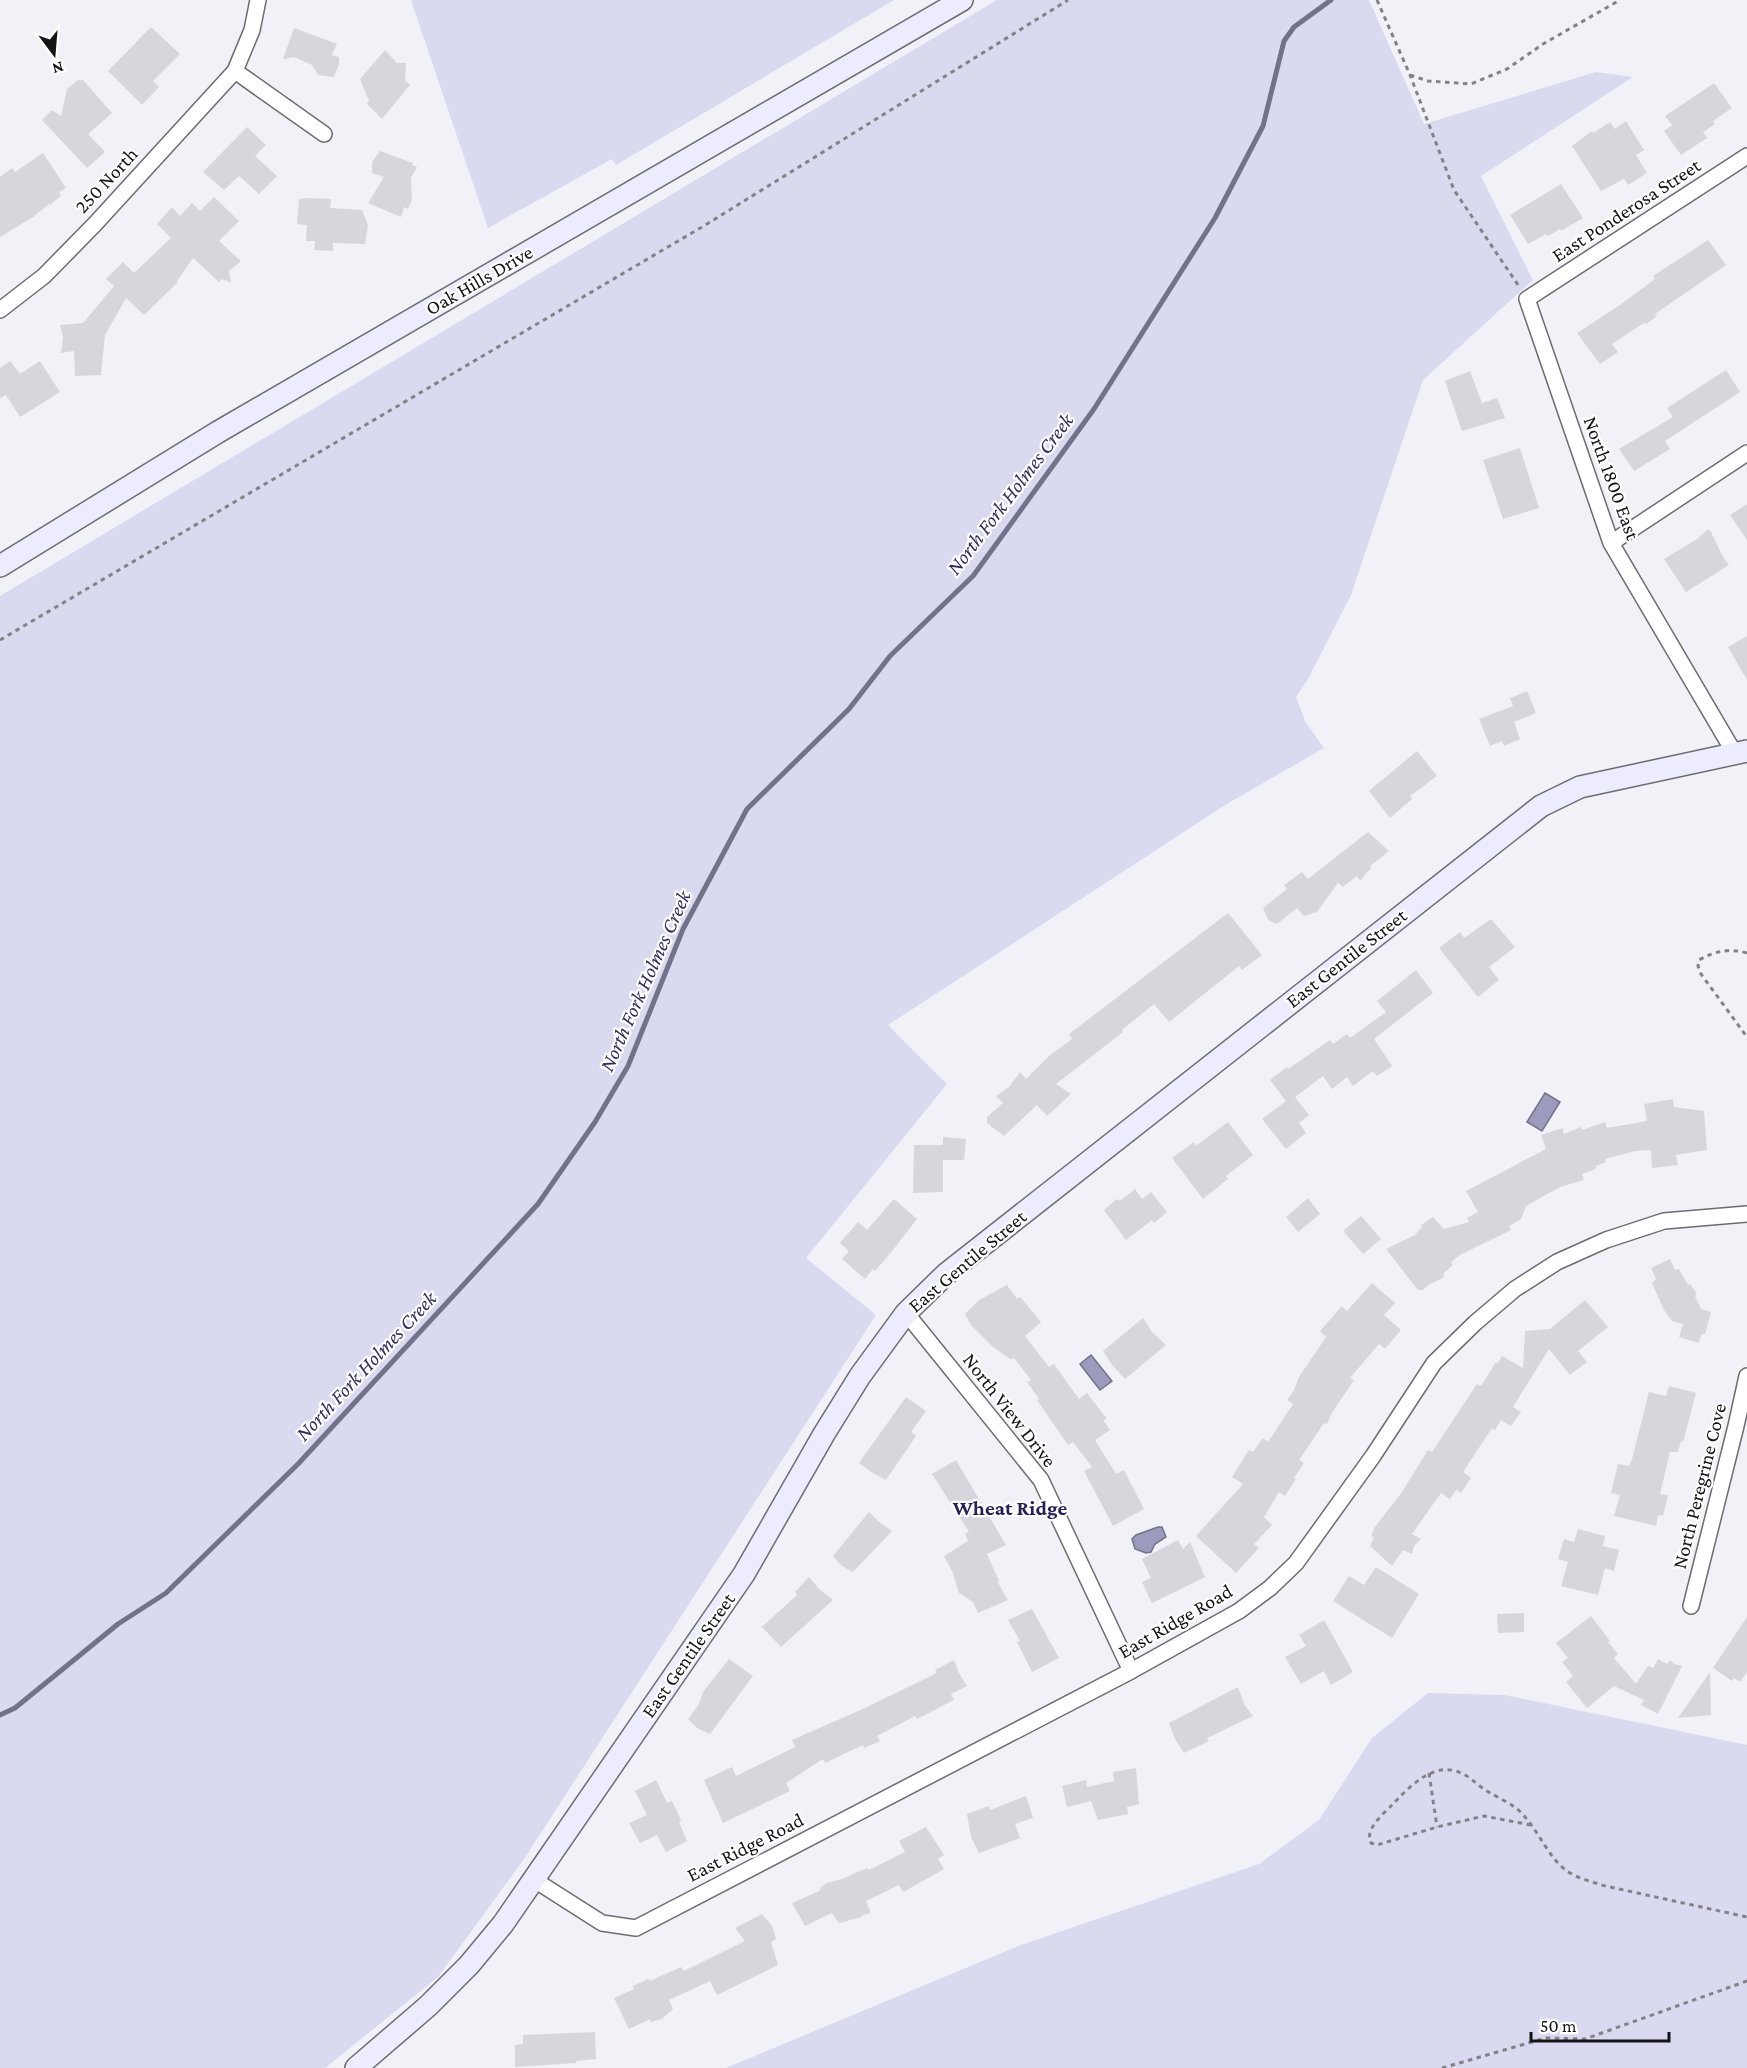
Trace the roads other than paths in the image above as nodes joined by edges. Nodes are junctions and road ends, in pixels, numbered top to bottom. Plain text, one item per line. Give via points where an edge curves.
1 (258, 0) edge
2 (962, 0) edge
3 (235, 71) junction
4 (324, 134) dead end
5 (1747, 156) edge
6 (1527, 299) joint
7 (0, 310) edge
8 (1747, 453) edge
9 (1611, 543) junction
10 (0, 566) edge
11 (1741, 752) edge
12 (1747, 1214) edge
13 (906, 1312) junction
14 (1747, 1376) edge
15 (1690, 1606) dead end
16 (1131, 1671) junction
17 (533, 1879) junction
18 (356, 2068) edge

1 - 3 street, 250 North via 252,30
2 - 10 street, Oak Hills Drive via 218,432
3 - 4 street
3 - 7 street, 250 North via 44,276
5 - 6 street, East Ponderosa Street
6 - 9 street, North 1800 East
8 - 9 street
9 - 11 street, North 1800 East
11 - 13 street, East Gentile Street via 1580,787 1541,806 946,1274
12 - 16 street, East Ridge Road via 1664,1221 1606,1240 1557,1262 1515,1289 1434,1363 1296,1563 1239,1611
13 - 16 street, North View Drive via 1041,1480
13 - 17 street, East Gentile Street via 824,1434 744,1574
14 - 15 street, North Peregrine Cove
16 - 17 street, East Ridge Road via 636,1928 602,1923
17 - 18 street, East Gentile Street via 469,1965

